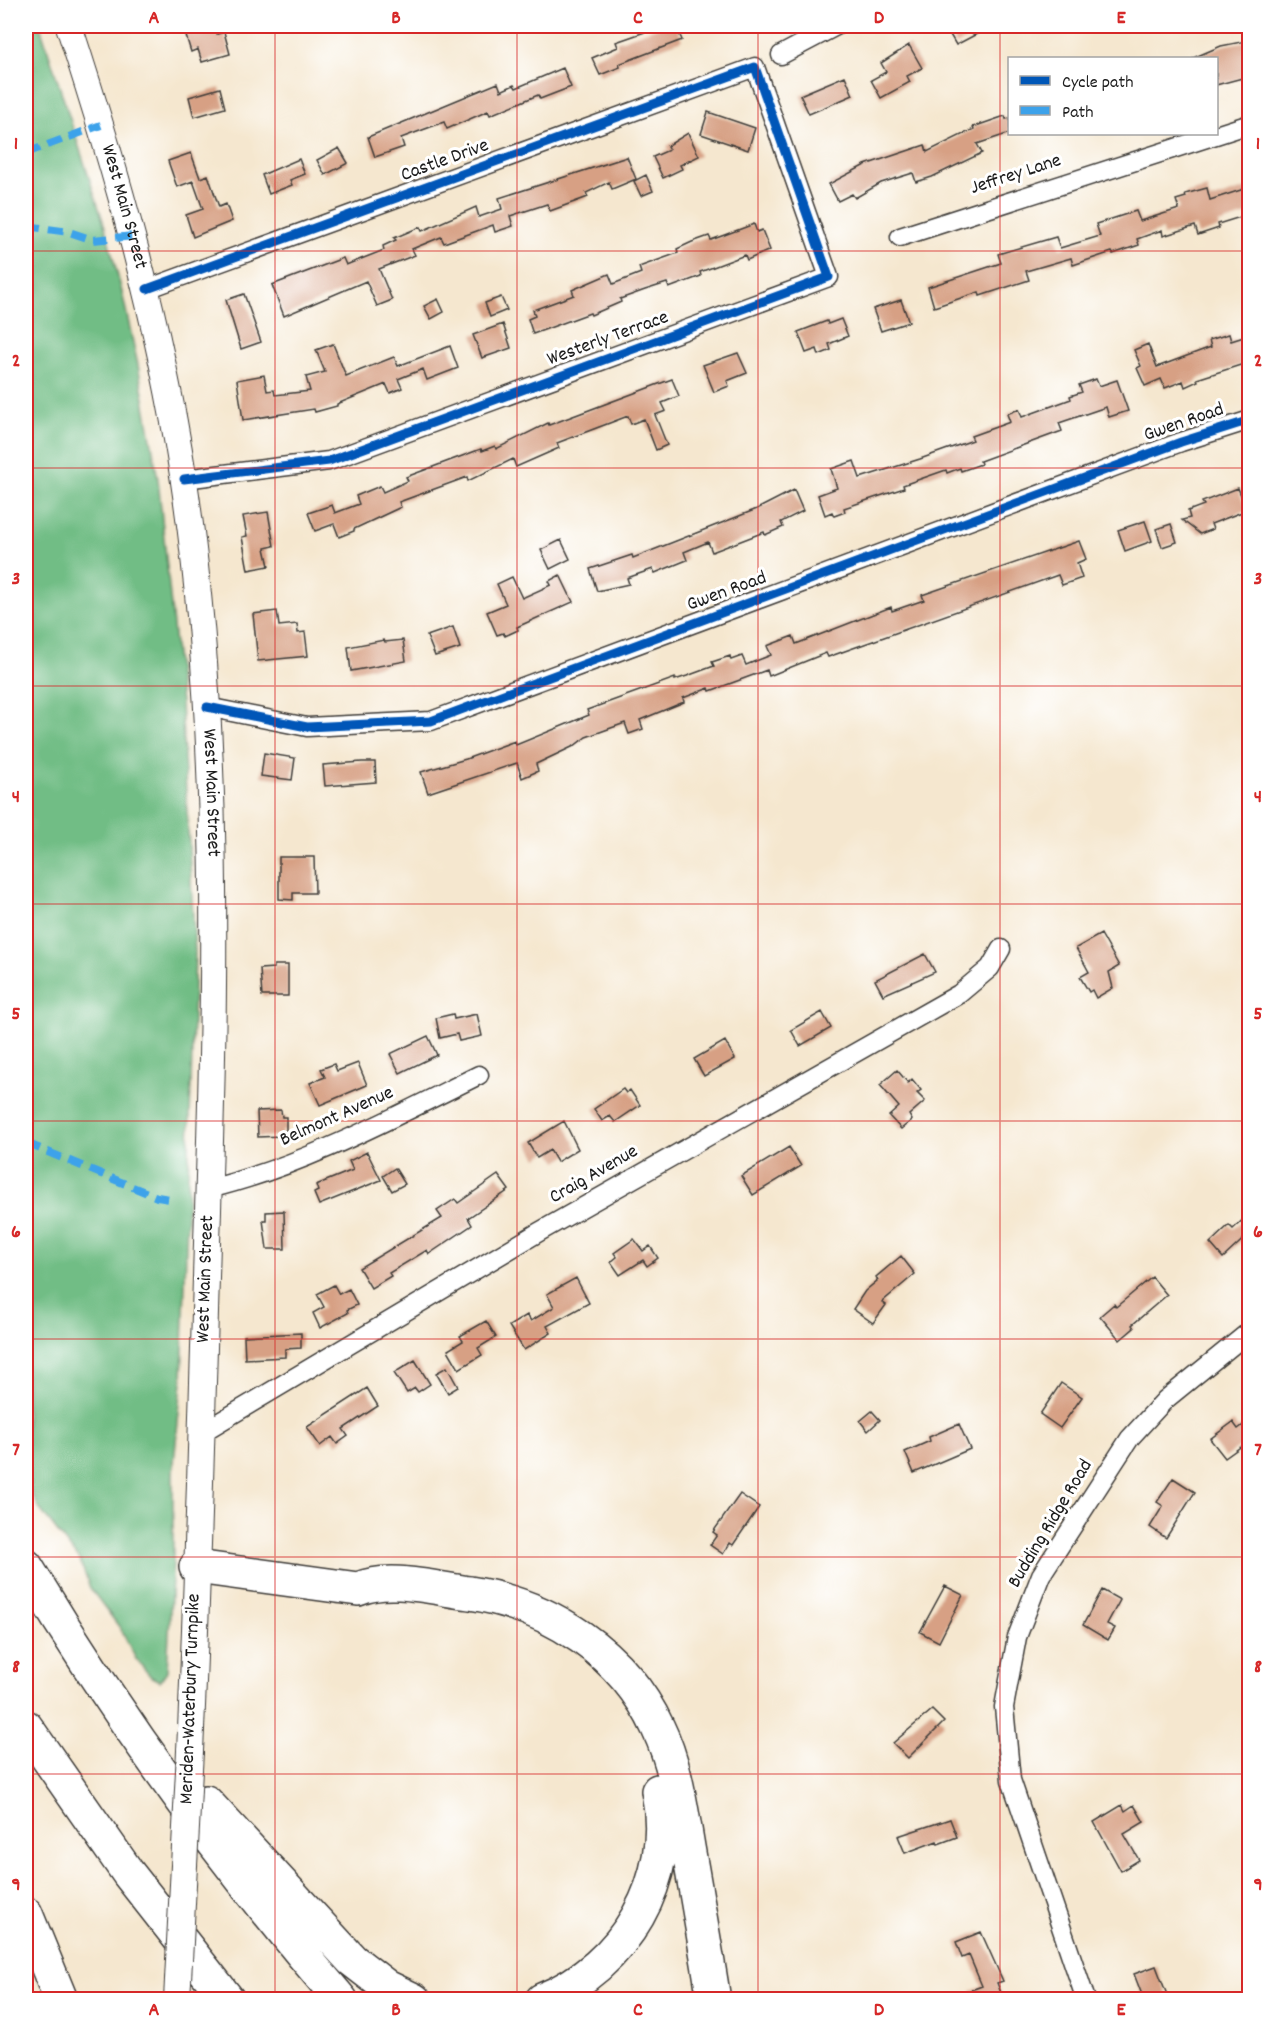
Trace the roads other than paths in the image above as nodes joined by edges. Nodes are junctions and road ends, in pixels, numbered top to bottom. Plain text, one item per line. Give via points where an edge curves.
1 (69, 26) edge
2 (836, 26) edge
3 (781, 55) dead end
4 (755, 67) joint
5 (1250, 124) edge
6 (1218, 134) edge
7 (1216, 135) edge
8 (900, 237) dead end
9 (147, 289) junction
10 (1250, 420) edge
11 (184, 479) junction
12 (207, 708) junction
13 (1001, 950) dead end
14 (478, 1075) dead end
15 (209, 1189) junction
16 (1250, 1331) edge
17 (202, 1398) joint
18 (201, 1433) junction
19 (26, 1566) edge
20 (196, 1568) junction
21 (358, 1589) junction
22 (94, 1674) junction
23 (26, 1727) edge
24 (26, 1914) edge
25 (177, 1990) edge
26 (61, 2000) edge
27 (228, 2000) edge
28 (341, 2000) edge
29 (414, 2000) edge
30 (542, 2000) edge
31 (714, 2000) edge
32 (1086, 2000) edge

1 - 9 main road, West Main Street
2 - 3 street
4 - 9 street, Castle Drive
4 - 11 street, Westerly Terrace via 829,277 329,461
5 - 6 street, Jeffrey Lane
7 - 8 street, Jeffrey Lane
9 - 11 main road, West Main Street
10 - 12 street, Gwen Road via 1181,442 431,721 307,727
11 - 12 main road, West Main Street
12 - 15 main road, West Main Street via 214,872
13 - 18 street, Craig Avenue via 990,968 959,994 560,1220
14 - 15 street, Belmont Avenue via 285,1165
15 - 17 main road, West Main Street
16 - 32 street, Budding Ridge Road via 1165,1400 1130,1438 1041,1575 1017,1637 1004,1707 1011,1780
17 - 18 main road, Meriden-Waterbury Turnpike
18 - 20 main road, Meriden-Waterbury Turnpike
19 - 22 highway
20 - 21 highway
20 - 25 main road, Meriden-Waterbury Turnpike, bridge
21 - 30 highway via 379,1601 484,1617 538,1635 578,1660 605,1686 628,1715 645,1747 659,1793 663,1830 659,1864 648,1898 625,1938 601,1964
21 - 31 highway via 382,1581 506,1601 569,1629 621,1672 646,1705 668,1753
22 - 28 highway via 200,1826
22 - 29 highway via 133,1708 204,1799 344,1952 378,1981
23 - 27 highway via 128,1873
24 - 26 highway

